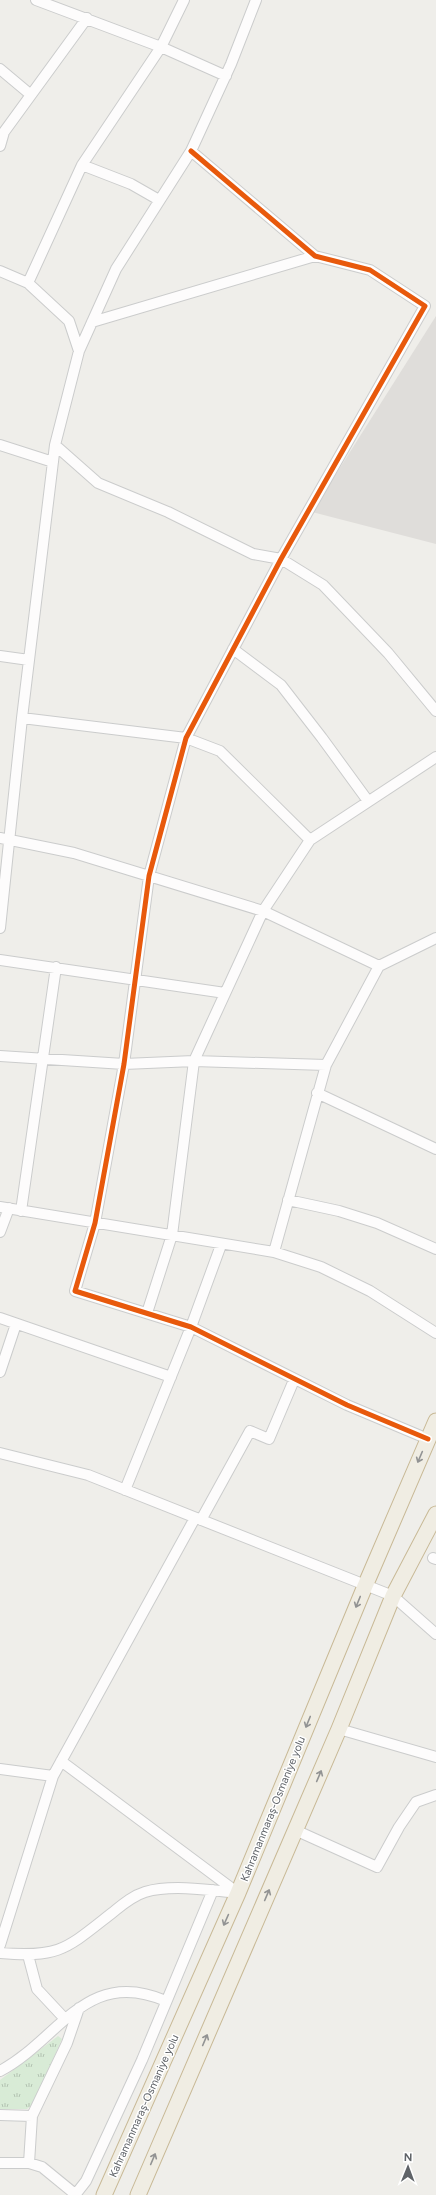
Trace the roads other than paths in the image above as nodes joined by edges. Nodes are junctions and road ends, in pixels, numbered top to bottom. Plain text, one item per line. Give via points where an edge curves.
1 (36, 0) edge
2 (184, 0) edge
3 (256, 0) edge
4 (87, 18) junction
5 (161, 47) junction
6 (0, 70) edge
7 (226, 76) junction
8 (30, 95) junction
9 (2, 131) edge
10 (0, 146) edge
11 (191, 151) junction
12 (82, 165) junction
13 (160, 200) junction
14 (315, 256) junction
15 (0, 271) edge
16 (28, 283) junction
17 (92, 322) junction
18 (79, 351) junction
19 (0, 444) edge
20 (55, 446) junction
21 (53, 462) junction
22 (281, 559) junction
23 (233, 649) junction
24 (0, 656) edge
25 (29, 660) junction
26 (436, 711) edge
27 (22, 718) junction
28 (186, 738) junction
29 (436, 757) edge
30 (368, 801) junction
31 (5, 839) edge
32 (310, 840) junction
33 (149, 876) junction
34 (263, 911) junction
35 (0, 928) edge
36 (436, 938) edge
37 (0, 960) edge
38 (379, 966) junction
39 (56, 967) junction
40 (136, 979) junction
41 (225, 993) junction
42 (0, 1056) edge
43 (43, 1060) junction
44 (194, 1061) junction
45 (124, 1064) junction
46 (326, 1065) junction
47 (317, 1093) junction
48 (436, 1149) edge
49 (288, 1200) junction
50 (4, 1208) edge
51 (21, 1211) junction
52 (95, 1223) junction
53 (0, 1232) edge
54 (172, 1235) junction
55 (221, 1245) junction
56 (436, 1249) edge
57 (274, 1252) junction
58 (147, 1313) junction
59 (0, 1318) edge
60 (16, 1324) junction
61 (191, 1327) junction
62 (436, 1333) edge
63 (0, 1372) edge
64 (171, 1377) junction
65 (294, 1380) junction
66 (436, 1421) edge
67 (428, 1439) junction
68 (0, 1453) edge
69 (125, 1490) junction
70 (436, 1514) edge
71 (198, 1519) junction
72 (365, 1586) junction
73 (393, 1596) junction
74 (436, 1634) edge
75 (339, 1729) junction
76 (436, 1757) edge
77 (61, 1761) junction
78 (0, 1769) edge
79 (53, 1776) junction
80 (436, 1795) edge
81 (295, 1830) junction
82 (213, 1890) junction
83 (238, 1893) junction
84 (0, 1944) edge
85 (0, 1953) edge
86 (28, 1956) junction
87 (166, 2001) junction
88 (80, 2006) junction
89 (65, 2019) junction
90 (0, 2071) edge
91 (0, 2115) edge
92 (32, 2116) junction
93 (29, 2162) junction
94 (0, 2163) edge
95 (75, 2195) edge
96 (104, 2195) edge
97 (138, 2195) edge

1 - 4 street
2 - 5 street
3 - 7 street
4 - 5 street
4 - 8 street
5 - 7 street
5 - 12 street
6 - 8 street
7 - 11 street
8 - 9 street
9 - 10 street
11 - 13 street
11 - 14 street
12 - 13 street via 131,184
12 - 16 street
13 - 17 street via 116,269
14 - 17 street
14 - 22 street via 370,270 425,306
15 - 16 street
16 - 18 street via 69,321
17 - 18 street
18 - 20 street
19 - 21 street
20 - 21 street
20 - 22 street via 98,483 168,512 253,554
21 - 25 street
22 - 23 street
22 - 26 street via 323,585 388,653
23 - 28 street
23 - 30 street via 281,685
24 - 25 street
25 - 27 street
27 - 28 street
27 - 31 street
28 - 32 street via 220,751
28 - 33 street
29 - 30 street
30 - 32 street
31 - 33 street via 74,853
31 - 35 street
32 - 34 street
33 - 34 street
33 - 40 street
34 - 38 street
34 - 41 street
36 - 38 street
37 - 39 street
38 - 46 street
39 - 40 street
39 - 43 street
40 - 41 street
40 - 45 street
41 - 44 street
42 - 43 street
43 - 45 street
43 - 51 street
44 - 45 street
44 - 46 street
44 - 54 street
45 - 52 street
46 - 47 street
47 - 48 street
47 - 49 street
49 - 56 street via 339,1211 377,1223
49 - 57 street
50 - 51 street
50 - 53 street
51 - 52 street
52 - 54 street
52 - 58 street via 75,1291
54 - 55 street
54 - 58 street
55 - 57 street
55 - 61 street
57 - 62 street via 321,1266 370,1290
58 - 61 street
59 - 60 street
60 - 63 street
60 - 64 street
61 - 64 street
61 - 65 street
64 - 69 street
65 - 67 street
65 - 71 street via 269,1439 250,1431
66 - 67 highway, Kahramanmaraş-Osmaniye yolu
67 -> 72 highway, Kahramanmaraş-Osmaniye yolu
68 - 69 street via 88,1475
69 - 71 street
70 - 73 highway
71 - 72 street
71 - 77 street
72 - 73 street
72 -> 83 highway, Kahramanmaraş-Osmaniye yolu
73 - 74 street
73 - 75 highway
75 - 76 street
81 -> 75 highway
77 - 79 street
77 - 83 street
78 - 79 street
79 - 84 street
80 - 81 street via 416,1802 377,1867
97 -> 81 highway
82 - 83 street
82 - 86 street via 164,1889 145,1892 129,1900 71,1945 50,1954
82 - 87 street
83 -> 96 highway, Kahramanmaraş-Osmaniye yolu
85 - 86 street
86 - 89 street via 38,1989
87 - 88 street via 152,1994 112,1992
87 - 95 street via 86,2182
88 - 89 street
88 - 92 street
89 - 90 street via 14,2064
91 - 92 street
92 - 93 street
93 - 94 street
93 - 95 street via 42,2167

